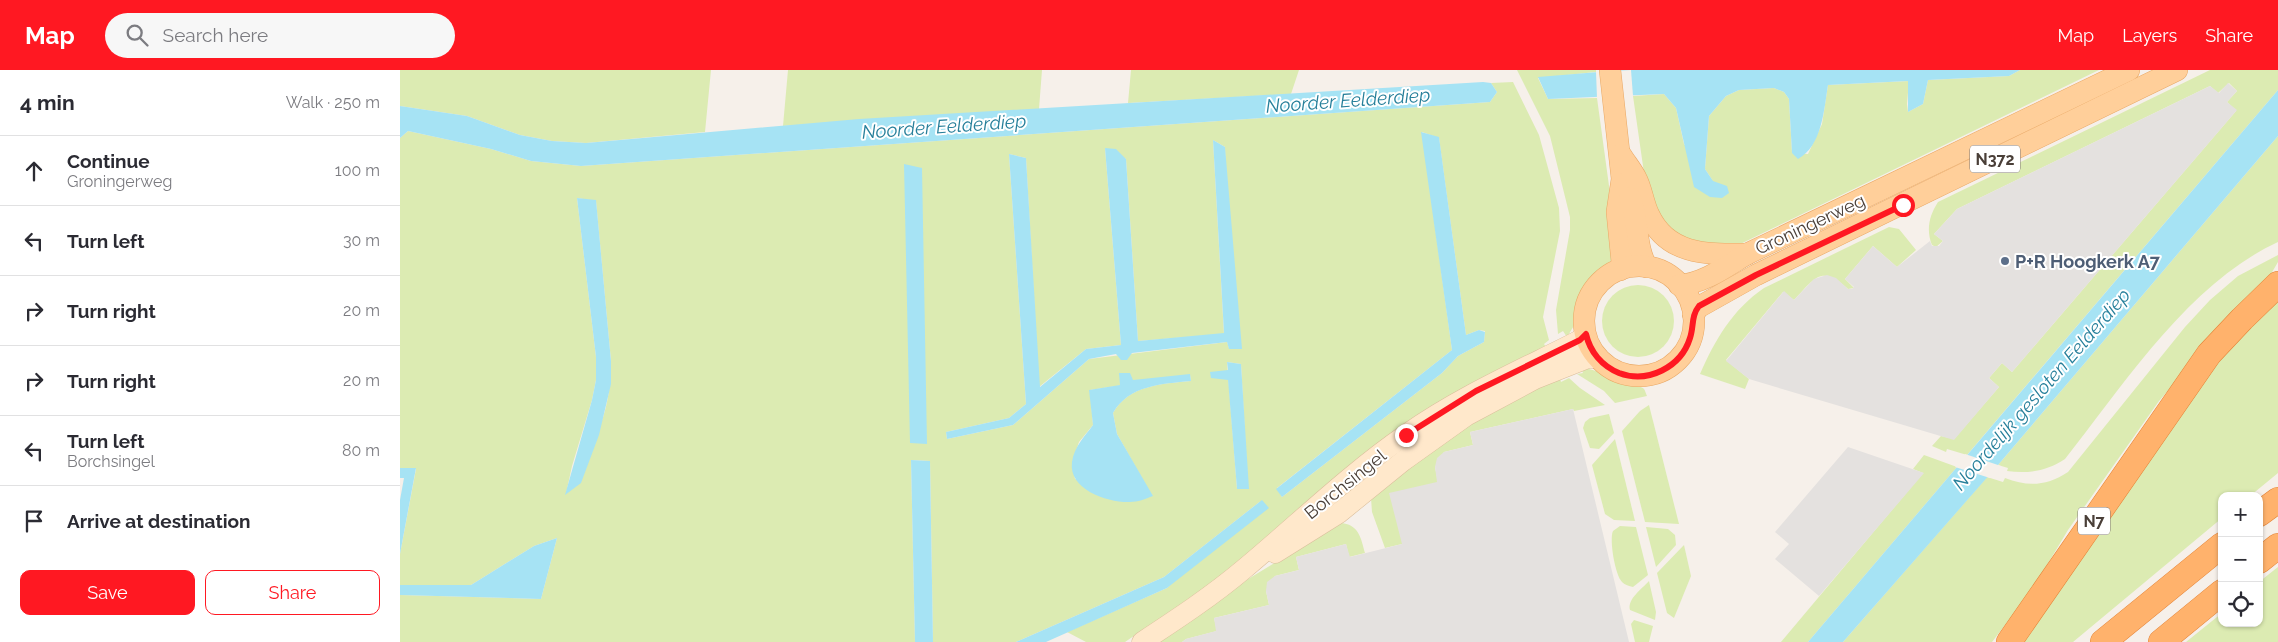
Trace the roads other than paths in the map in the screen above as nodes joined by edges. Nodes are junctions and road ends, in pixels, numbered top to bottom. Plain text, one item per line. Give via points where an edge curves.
1 (1610, 70) edge
2 (2129, 70) edge
3 (2177, 70) edge
4 (1620, 153) junction
5 (1622, 179) junction
6 (1747, 254) junction
7 (1647, 268) junction
8 (1620, 270) junction
9 (2278, 284) edge
10 (1679, 285) junction
11 (1693, 314) junction
12 (1586, 334) junction
13 (1598, 358) junction
14 (2278, 500) edge
15 (2263, 511) edge
16 (2278, 546) edge
17 (2218, 548) edge
18 (2263, 558) edge
19 (1242, 570) junction
20 (2218, 595) edge
21 (1142, 642) edge
22 (2009, 642) edge
23 (2103, 642) edge
24 (2161, 642) edge

1 - 4 main road, N372
2 - 6 main road, Groningerweg / N372
3 - 11 main road, Groningerweg / N372 via 1756,275 1699,306
4 - 5 main road, N372
4 - 6 main road, N372 via 1637,179 1649,216 1674,243 1706,254
5 - 7 main road, N372 via 1635,211
5 - 8 main road, N372 via 1617,212
6 - 10 main road, Groningerweg / N372 via 1720,270 1687,285
7 - 8 main road
7 - 10 main road via 1665,274
8 - 12 main road via 1604,279 1590,298 1584,315
9 - 22 highway, N7 via 2210,354
10 - 11 main road
11 - 13 main road via 1688,346 1662,371 1644,376 1626,375
12 - 13 main road
12 - 19 main road, Borchsingel via 1580,340 1459,401 1406,435
13 - 19 main road, Borchsingel via 1588,358 1535,379 1466,416 1403,460 1339,513 1294,543
14 - 15 highway
16 - 18 highway
17 - 23 highway
19 - 21 main road, Borchsingel
20 - 24 highway

